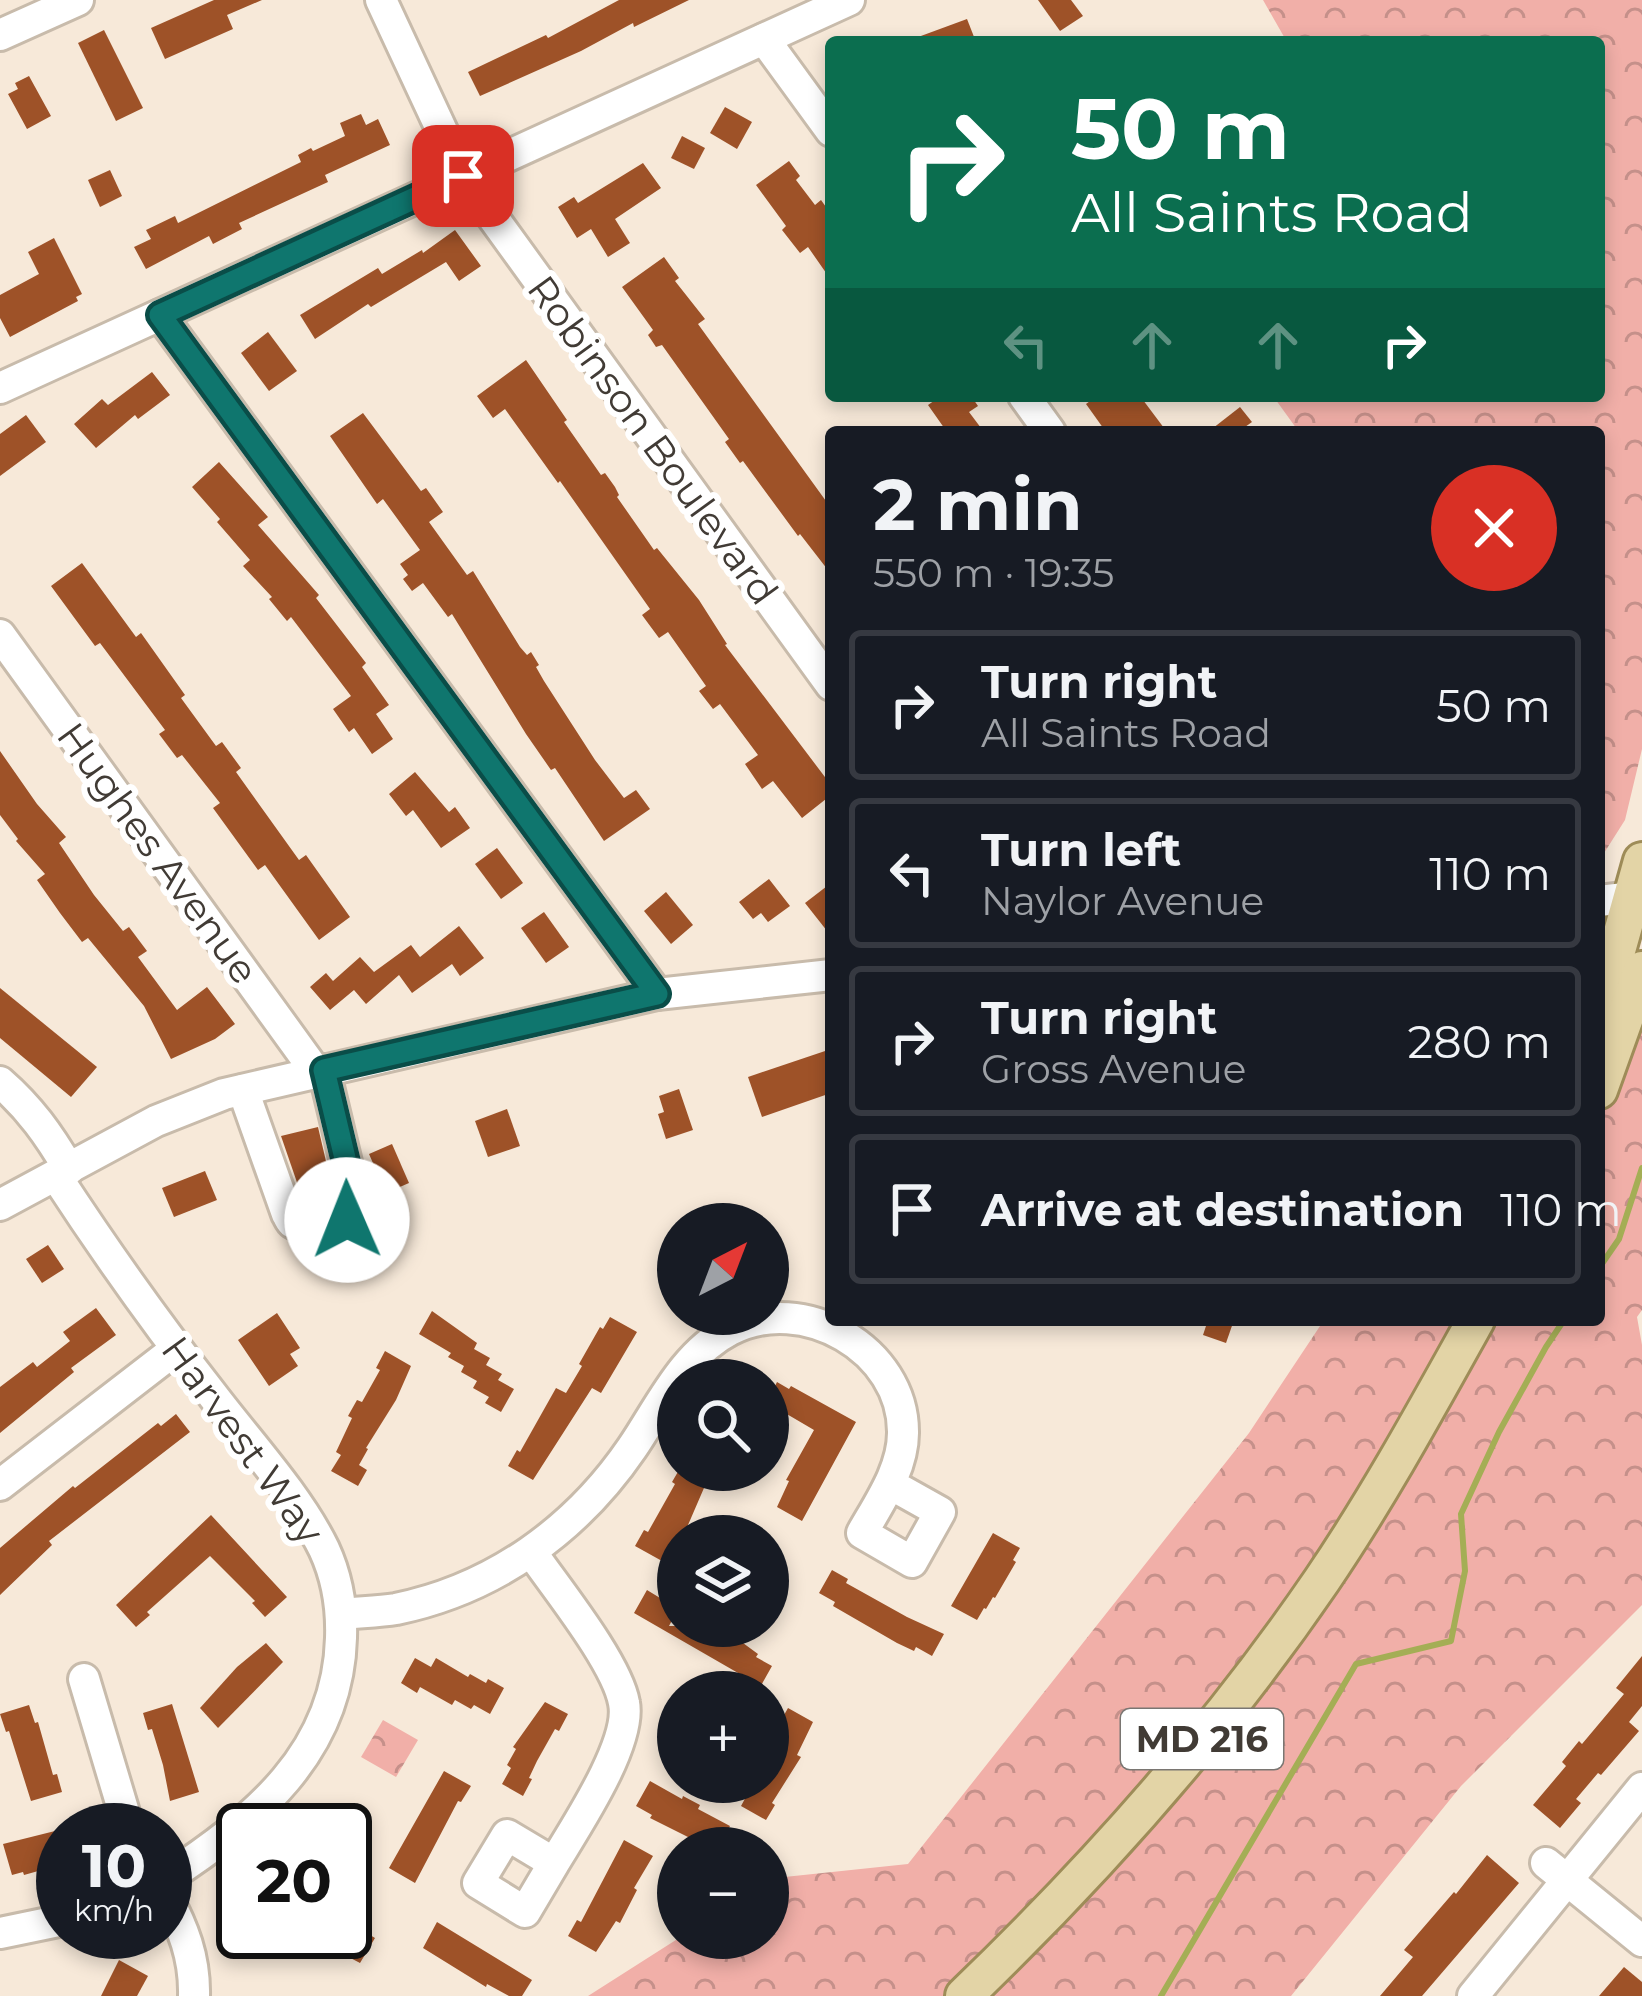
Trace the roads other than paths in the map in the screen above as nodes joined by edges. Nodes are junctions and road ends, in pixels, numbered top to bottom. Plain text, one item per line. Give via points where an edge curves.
1 (78, 0) edge
2 (380, 0) edge
3 (849, 0) edge
4 (0, 35) edge
5 (764, 39) junction
6 (825, 123) edge
7 (463, 176) junction
8 (160, 315) junction
9 (0, 388) edge
10 (0, 635) edge
11 (825, 678) edge
12 (1629, 889) edge
13 (1642, 970) edge
14 (825, 976) edge
15 (1605, 987) edge
16 (657, 994) junction
17 (1642, 1004) edge
18 (320, 1071) junction
19 (1605, 1076) edge
20 (1605, 1081) edge
21 (0, 1082) edge
22 (243, 1090) junction
23 (62, 1173) junction
24 (0, 1205) edge
25 (1473, 1326) edge
26 (176, 1349) junction
27 (890, 1484) dead end
28 (0, 1485) edge
29 (532, 1552) junction
30 (341, 1614) junction
31 (84, 1679) dead end
32 (1642, 1788) edge
33 (121, 1803) edge
34 (192, 1861) edge
35 (554, 1863) dead end
36 (1557, 1872) junction
37 (36, 1926) edge
38 (0, 1933) edge
39 (1642, 1941) edge
40 (191, 1959) edge
41 (194, 1996) edge
42 (964, 1996) edge
43 (1473, 1996) edge

1 - 4 street
2 - 7 street, Robinson Boulevard
3 - 5 street
5 - 6 street
5 - 7 street
7 - 8 street
7 - 11 street, Robinson Boulevard
8 - 9 street
8 - 16 street
10 - 18 street, Hughes Avenue
12 - 15 main road
13 - 19 main road
14 - 16 street
16 - 18 street
17 - 20 main road
18 - 22 street
18 - 22 street via 354,1196 355,1210 337,1223 293,1223
21 - 23 street, Harvest Way via 42,1124
22 - 23 street via 155,1121
23 - 24 street
23 - 26 street, Harvest Way via 100,1244
25 - 42 main road, MD 216 via 1378,1493 1249,1680 1104,1854
26 - 28 street
26 - 30 street, Harvest Way via 306,1517 335,1578
27 - 29 street via 903,1429 878,1365 853,1340 821,1325 758,1320 700,1351 598,1492
29 - 30 street via 434,1598
29 - 35 street via 614,1676 625,1706 596,1792
30 - 34 street, Harvest Way via 335,1695 310,1750 251,1814
31 - 33 street
32 - 36 street
36 - 39 street
36 - 43 street
37 - 38 street
40 - 41 street

